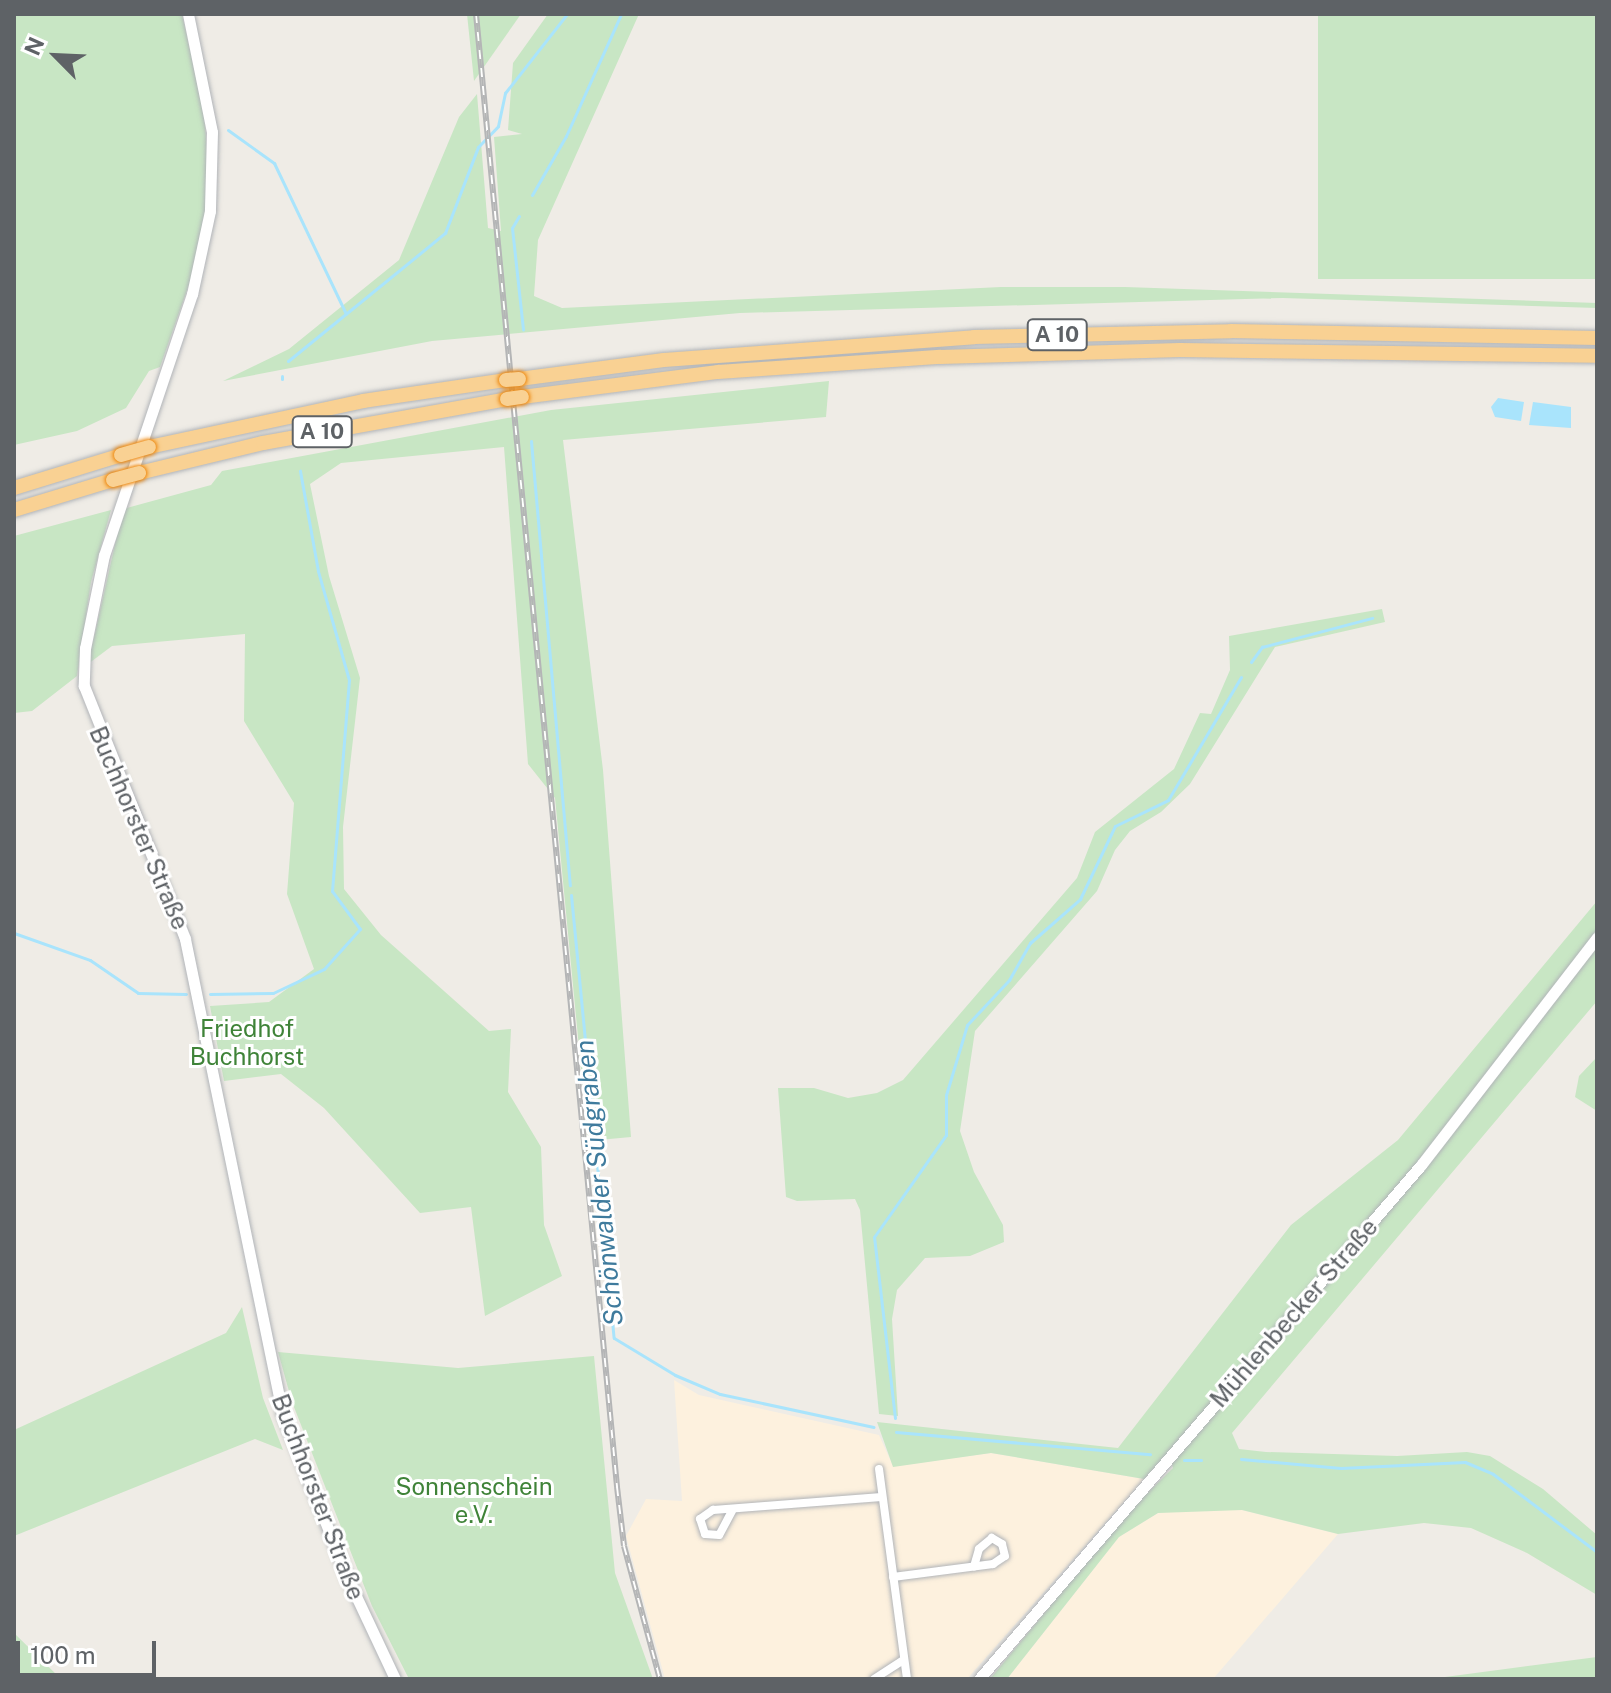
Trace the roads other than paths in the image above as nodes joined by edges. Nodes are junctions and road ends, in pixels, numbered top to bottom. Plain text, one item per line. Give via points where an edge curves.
1 (188, 14) edge
2 (1597, 338) edge
3 (1597, 356) edge
4 (14, 488) edge
5 (14, 510) edge
6 (1597, 937) edge
7 (879, 1469) dead end
8 (881, 1497) junction
9 (732, 1511) dead end
10 (974, 1566) dead end
11 (893, 1577) junction
12 (902, 1661) junction
13 (395, 1679) edge
14 (874, 1679) edge
15 (907, 1679) edge
16 (979, 1679) edge

1 - 13 main road, Buchhorster Straße via 212,132 209,222 192,294 104,555 84,686 185,939 282,1413 348,1579
2 - 4 highway, A 10, bridge via 1231,331 974,337 679,359 363,401 149,447
3 - 5 highway, A 10, bridge via 1180,350 940,357 718,372 515,398 263,443
6 - 16 main road, Mühlenbecker Straße via 1421,1165
7 - 8 street
8 - 9 street
8 - 11 street
10 - 11 street
11 - 12 street
12 - 14 street
12 - 15 street

